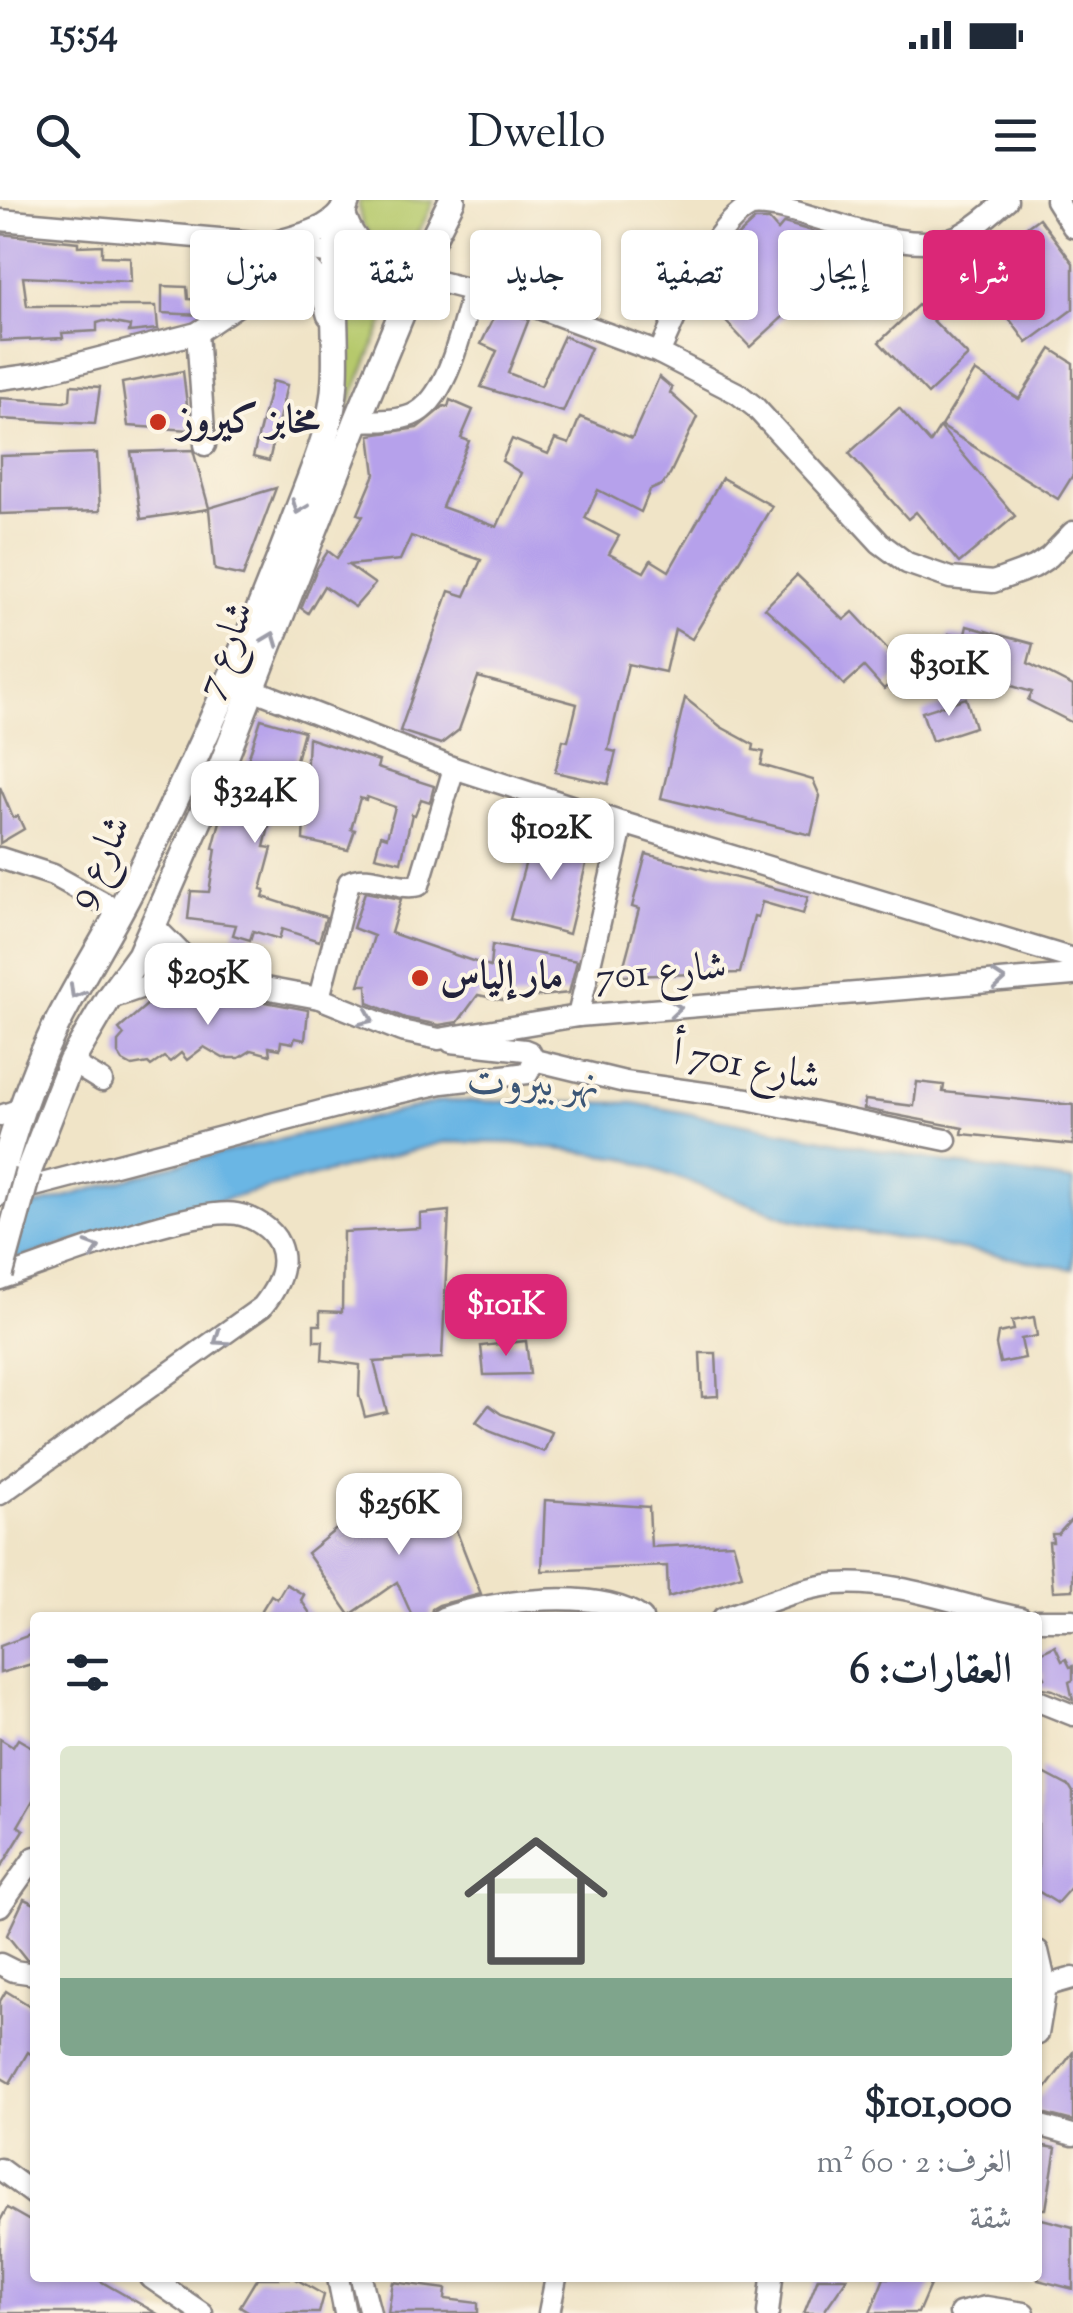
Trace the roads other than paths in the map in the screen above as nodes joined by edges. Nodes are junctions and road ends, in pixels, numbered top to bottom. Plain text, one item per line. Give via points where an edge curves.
1 (1008, 200) edge
2 (1056, 200) edge
3 (452, 201) edge
4 (344, 206) edge
5 (0, 220) edge
6 (1073, 227) edge
7 (351, 230) edge
8 (437, 230) edge
9 (314, 233) edge
10 (190, 237) edge
11 (314, 279) edge
12 (470, 299) edge
13 (217, 320) edge
14 (336, 320) edge
15 (395, 320) edge
16 (571, 320) edge
17 (198, 333) junction
18 (336, 353) junction
19 (659, 353) junction
20 (0, 379) edge
21 (344, 418) junction
22 (206, 446) dead end
23 (1073, 532) edge
24 (252, 689) junction
25 (454, 768) junction
26 (188, 772) junction
27 (624, 824) junction
28 (0, 858) edge
29 (120, 912) junction
30 (153, 925) junction
31 (140, 955) junction
32 (1073, 959) edge
33 (1073, 974) edge
34 (206, 977) junction
35 (319, 998) junction
36 (108, 999) junction
37 (578, 1016) junction
38 (439, 1040) junction
39 (534, 1060) junction
40 (72, 1062) junction
41 (102, 1081) dead end
42 (10, 1112) edge
43 (946, 1140) dead end
44 (0, 1177) edge
45 (0, 1196) edge
46 (0, 1277) edge
47 (29, 1473) junction
48 (0, 1481) edge
49 (0, 1494) edge
50 (466, 1612) edge
51 (632, 1612) edge
52 (740, 1612) edge
53 (995, 1612) edge
54 (1042, 1620) edge
55 (1073, 1620) edge
56 (1042, 1703) edge
57 (1073, 1715) edge
58 (30, 1864) edge
59 (0, 1906) edge
60 (0, 1964) edge
61 (30, 1973) edge
62 (1073, 1978) edge
63 (1042, 1987) edge
64 (1042, 2126) edge
65 (1073, 2135) edge
66 (0, 2170) edge
67 (30, 2191) edge
68 (158, 2282) edge
69 (339, 2282) edge
70 (362, 2282) edge
71 (555, 2282) edge
72 (772, 2282) edge
73 (202, 2313) edge
74 (345, 2313) edge
75 (370, 2313) edge
76 (549, 2313) edge
77 (768, 2313) edge
78 (960, 2313) edge
79 (1024, 2313) edge

1 - 19 street via 941,241 784,204 749,207 708,251
2 - 6 street
3 - 8 main road
4 - 7 main road
4 - 9 main road via 336,221
5 - 10 street
11 - 18 main road via 329,310
12 - 21 street via 433,401 407,417
13 - 17 street
14 - 18 main road
15 - 21 main road
16 - 19 street
17 - 20 street
17 - 22 street
18 - 21 main road
19 - 23 street via 755,407 880,543 907,563 950,578 993,582 1049,558
24 -> 21 main road, شارع 7
21 -> 26 main road, شارع 9
24 - 25 street
24 - 30 main road, شارع 7
25 - 27 street
25 - 35 street via 419,885 349,882
26 - 29 main road, شارع 9
26 - 31 main road via 182,817 130,939
27 - 32 street
27 - 37 street
28 - 29 street via 53,875
29 -> 42 main road, شارع 9
30 - 31 main road, شارع 7
30 - 34 street
31 - 36 main road, شارع 7
37 -> 33 street, شارع 701
34 - 35 street, شارع 701
34 - 36 street, شارع 701 via 158,982
35 -> 38 street, شارع 701
36 - 40 main road, شارع 7
37 - 38 street, شارع 701
38 - 39 street, شارع 701 أ via 524,1050
39 - 43 street, شارع 701 أ
39 - 45 street via 528,1073 383,1096
40 - 41 street
40 - 46 main road, شارع 7, bridge via 28,1172
42 - 44 main road, شارع 9
46 -> 47 street via 211,1214 256,1220 280,1246 283,1264 262,1308
47 - 48 street
47 - 49 street
50 - 51 street via 581,1598
52 - 53 street via 835,1584 876,1585
54 - 55 street
56 - 57 street
58 - 59 street
60 - 61 street
62 - 63 street
64 - 65 street
66 - 67 street
68 - 73 street
69 - 74 street
70 - 75 street
71 - 76 street
72 - 77 street
78 - 79 street via 986,2307

